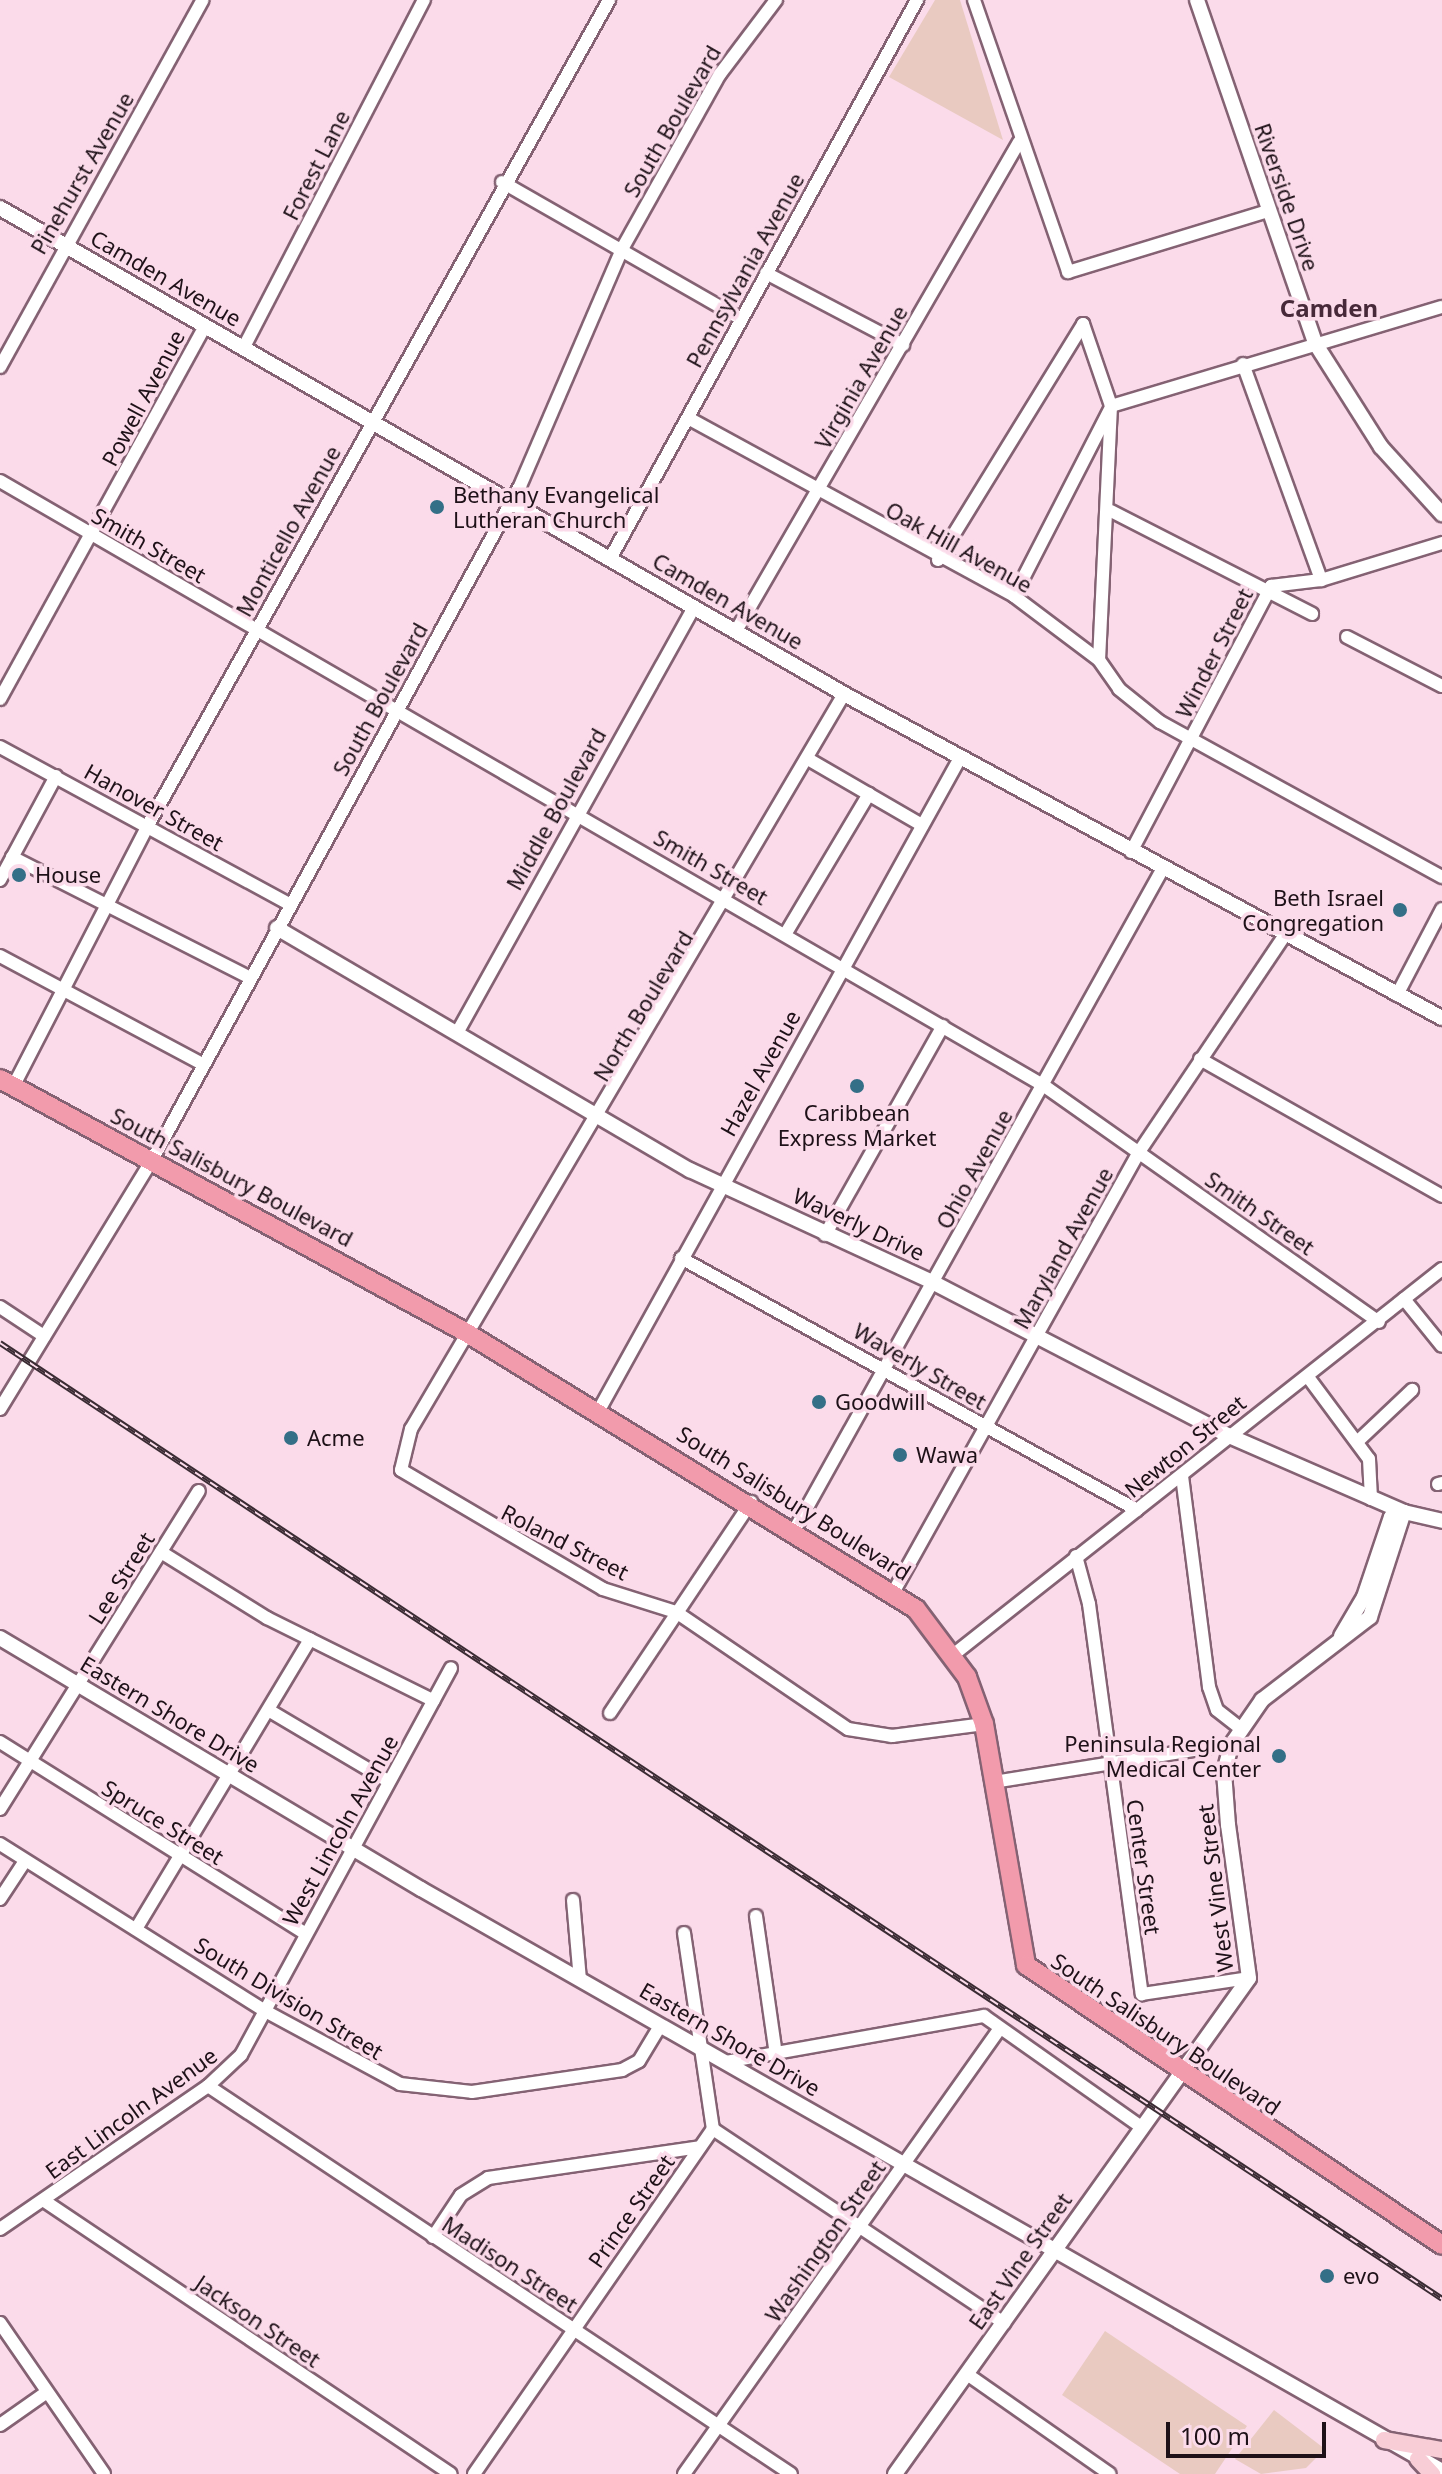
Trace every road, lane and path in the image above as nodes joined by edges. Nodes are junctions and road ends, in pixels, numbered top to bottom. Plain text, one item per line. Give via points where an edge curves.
1 (203, 0) edge
2 (424, 0) edge
3 (609, 0) edge
4 (776, 0) edge
5 (917, 0) edge
6 (974, 0) edge
7 (1197, 0) edge
8 (1019, 142) junction
9 (502, 182) junction
10 (1, 210) edge
11 (1268, 211) junction
12 (65, 245) junction
13 (622, 249) junction
14 (766, 273) junction
15 (1442, 307) edge
16 (741, 319) junction
17 (205, 326) junction
18 (1315, 343) junction
19 (903, 345) junction
20 (244, 347) junction
21 (1243, 364) junction
22 (0, 367) edge
23 (1111, 406) junction
24 (688, 418) junction
25 (371, 420) junction
26 (0, 481) edge
27 (819, 491) junction
28 (512, 502) junction
29 (1111, 511) junction
30 (1442, 514) edge
31 (93, 534) junction
32 (1442, 543) edge
33 (610, 559) junction
34 (938, 560) junction
35 (1321, 580) junction
36 (1271, 586) junction
37 (1014, 596) junction
38 (694, 607) junction
39 (1312, 614) dead end
40 (256, 631) junction
41 (736, 631) junction
42 (1347, 637) dead end
43 (1099, 660) junction
44 (1442, 686) edge
45 (844, 694) junction
46 (0, 699) edge
47 (397, 709) junction
48 (1191, 742) junction
49 (0, 747) edge
50 (960, 758) junction
51 (808, 759) junction
52 (56, 776) junction
53 (869, 794) junction
54 (576, 812) junction
55 (148, 825) junction
56 (922, 825) junction
57 (1131, 852) junction
58 (12, 857) junction
59 (1162, 870) junction
60 (1442, 877) edge
61 (0, 880) edge
62 (729, 900) junction
63 (289, 904) junction
64 (1442, 909) edge
65 (111, 910) junction
66 (277, 928) junction
67 (786, 933) junction
68 (1285, 935) junction
69 (0, 956) edge
70 (842, 965) junction
71 (249, 977) junction
72 (65, 990) junction
73 (1397, 995) junction
74 (1442, 1018) edge
75 (943, 1026) junction
76 (457, 1033) junction
77 (1200, 1059) junction
78 (204, 1065) junction
79 (6, 1083) edge
80 (1043, 1085) junction
81 (600, 1119) junction
82 (1139, 1152) junction
83 (151, 1162) junction
84 (722, 1184) junction
85 (1442, 1196) edge
86 (825, 1235) junction
87 (681, 1258) junction
88 (1442, 1269) edge
89 (934, 1283) junction
90 (1404, 1299) junction
91 (0, 1307) edge
92 (1379, 1322) junction
93 (467, 1333) junction
94 (44, 1336) junction
95 (1036, 1337) junction
96 (1442, 1346) edge
97 (886, 1371) junction
98 (1308, 1377) junction
99 (1412, 1390) dead end
100 (0, 1409) edge
101 (599, 1410) junction
102 (987, 1429) junction
103 (1227, 1435) junction
104 (1357, 1442) junction
105 (1182, 1476) junction
106 (199, 1491) dead end
107 (1371, 1499) junction
108 (751, 1502) junction
109 (1137, 1510) junction
110 (1404, 1512) junction
111 (1442, 1521) edge
112 (795, 1529) junction
113 (161, 1552) junction
114 (1076, 1556) junction
115 (894, 1591) junction
116 (676, 1612) junction
117 (0, 1638) edge
118 (310, 1639) junction
119 (953, 1655) junction
120 (451, 1668) dead end
121 (78, 1686) junction
122 (434, 1701) junction
123 (270, 1711) junction
124 (610, 1713) dead end
125 (984, 1724) junction
126 (1239, 1727) junction
127 (0, 1742) edge
128 (1206, 1748) dead end
129 (31, 1760) junction
130 (1109, 1762) junction
131 (229, 1775) junction
132 (388, 1781) junction
133 (994, 1782) junction
134 (0, 1809) edge
135 (0, 1844) edge
136 (353, 1849) junction
137 (177, 1857) junction
138 (25, 1861) junction
139 (0, 1899) edge
140 (573, 1900) dead end
141 (756, 1916) dead end
142 (136, 1929) junction
143 (684, 1933) dead end
144 (306, 1934) junction
145 (1249, 1978) junction
146 (580, 1980) junction
147 (267, 2012) junction
148 (660, 2026) junction
149 (998, 2031) junction
150 (696, 2044) junction
151 (775, 2048) junction
152 (725, 2062) junction
153 (1179, 2072) junction
154 (208, 2086) junction
155 (1140, 2126) junction
156 (713, 2129) junction
157 (700, 2147) junction
158 (903, 2164) junction
159 (43, 2200) junction
160 (0, 2229) edge
161 (861, 2229) junction
162 (433, 2237) junction
163 (1442, 2245) edge
164 (1055, 2248) junction
165 (0, 2323) edge
166 (1004, 2323) junction
167 (574, 2329) junction
168 (967, 2374) junction
169 (47, 2392) junction
170 (0, 2425) edge
171 (717, 2427) junction
172 (1384, 2440) junction
173 (1442, 2450) edge
174 (1418, 2459) junction
175 (1442, 2471) edge
176 (104, 2474) edge
177 (450, 2474) edge
178 (474, 2474) edge
179 (684, 2474) edge
180 (791, 2474) edge
181 (895, 2474) edge
182 (1110, 2474) edge
183 (1432, 2474) edge

1 - 12 street, Pinehurst Avenue
2 - 20 street, Forest Lane
3 - 9 street, Monticello Avenue
4 - 13 street, South Boulevard via 720,74
5 - 14 street, Pennsylvania Avenue
6 - 8 street
7 - 11 street, Riverside Drive
8 - 11 street via 1068,272
8 - 19 street, Virginia Avenue
9 - 13 street
9 - 25 street, Monticello Avenue
10 - 12 street, Camden Avenue
11 - 18 street, Riverside Drive
12 - 17 street, Camden Avenue
12 - 22 street, Pinehurst Avenue
13 - 16 street
13 - 28 street, South Boulevard
14 - 16 street, Pennsylvania Avenue
14 - 19 street
15 - 18 street
16 - 24 street, Pennsylvania Avenue
17 - 20 street, Camden Avenue
17 - 31 street, Powell Avenue
18 - 21 street
18 - 30 street, Riverside Drive via 1381,447
19 - 27 street, Virginia Avenue
20 - 25 street, Camden Avenue
21 - 23 street
21 - 35 street
23 - 29 street
23 - 34 street via 1083,324
23 - 37 street
24 - 27 street, Oak Hill Avenue
24 - 33 street, Pennsylvania Avenue
25 - 28 street, Camden Avenue
25 - 40 street, Monticello Avenue
26 - 31 street, Smith Street
27 - 34 street, Oak Hill Avenue
27 - 41 street, Virginia Avenue
28 - 33 street, Camden Avenue
28 - 47 street, South Boulevard
29 - 36 street
29 - 43 street
31 - 40 street, Smith Street
31 - 46 street, Powell Avenue
32 - 35 street, Winder Street
33 - 38 street, Camden Avenue
34 - 37 street, Oak Hill Avenue
35 - 36 street, Winder Street
36 - 39 street
36 - 48 street, Winder Street
37 - 43 street, Oak Hill Avenue
38 - 41 street, Camden Avenue
38 - 54 street, Middle Boulevard
40 - 47 street, Smith Street
40 - 55 street, Monticello Avenue
41 - 45 street, Camden Avenue
42 - 44 street
43 - 48 street, Oak Hill Avenue via 1141,709
45 - 50 street, Camden Avenue
45 - 51 street, North Boulevard
47 - 54 street, Smith Street
47 - 63 street, South Boulevard
48 - 57 street, Winder Street
48 - 60 street, Oak Hill Avenue
49 - 52 street, Hanover Street
50 - 56 street, Hazel Avenue
50 - 57 street, Camden Avenue
51 - 53 street
51 - 62 street, North Boulevard
52 - 55 street, Hanover Street
52 - 58 street
53 - 56 street
53 - 67 street
54 - 62 street, Smith Street
54 - 76 street, Middle Boulevard
55 - 63 street, Hanover Street
55 - 65 street, Monticello Avenue
56 - 70 street, Hazel Avenue
57 - 59 street, Camden Avenue
58 - 61 street
58 - 65 street
59 - 68 street, Camden Avenue
59 - 80 street, Ohio Avenue
62 - 67 street, Smith Street
62 - 81 street, North Boulevard
63 - 66 street, South Boulevard
64 - 73 street
65 - 71 street
65 - 72 street, Monticello Avenue
66 - 71 street, South Boulevard
66 - 76 street, Waverly Drive
67 - 70 street, Smith Street
68 - 73 street, Camden Avenue
68 - 77 street, Maryland Avenue
69 - 72 street
70 - 75 street, Smith Street
70 - 84 street, Hazel Avenue
71 - 78 street, South Boulevard
72 - 78 street
72 - 79 street, Monticello Avenue
73 - 74 street, Camden Avenue
75 - 80 street, Smith Street
75 - 86 street
76 - 81 street, Waverly Drive
77 - 82 street, Maryland Avenue
77 - 85 street
78 - 83 street, South Boulevard
79 - 83 main road, South Salisbury Boulevard
80 - 82 street, Smith Street
80 - 89 street, Ohio Avenue
81 - 84 street, Waverly Drive
81 - 93 street, North Boulevard via 575,1147
82 - 92 street, Smith Street
82 - 95 street, Maryland Avenue
83 - 93 main road, South Salisbury Boulevard
83 - 94 street, South Boulevard
84 - 86 street, Waverly Drive
84 - 87 street, Hazel Avenue
86 - 89 street, Waverly Drive
87 - 97 street, Waverly Street
87 - 101 street, Hazel Avenue
88 - 90 street, Newton Street
89 - 95 street, Waverly Drive
89 - 97 street, Ohio Avenue
90 - 92 street, Newton Street
90 - 96 street
91 - 94 street
92 - 98 street, Newton Street
93 - 101 main road, South Salisbury Boulevard
93 - 116 street, Roland Street via 411,1429 401,1462 408,1481 603,1589
94 - 100 street, South Boulevard
95 - 102 street, Maryland Avenue
95 - 103 street, Waverly Drive
97 - 102 street, Waverly Street
97 - 112 street, Ohio Avenue
98 - 103 street, Newton Street
98 - 104 street
99 - 104 street
101 - 108 main road, South Salisbury Boulevard
102 - 109 street, Waverly Street
102 - 115 street, Maryland Avenue
103 - 105 street, Newton Street
103 - 107 street, Waverly Drive
104 - 107 street via 1374,1470
105 - 109 street, Newton Street
105 - 126 street via 1209,1687 1217,1710
106 - 113 street, Lee Street
107 - 110 street, Waverly Drive
108 - 112 main road, South Salisbury Boulevard
108 - 116 street
109 - 114 street, Newton Street
110 - 111 street, Waverly Drive
110 - 126 street via 1391,1517 1364,1597 1341,1637
112 - 115 main road, South Salisbury Boulevard
113 - 118 street
113 - 121 street, Lee Street
114 - 119 street, Newton Street
114 - 130 street, Center Street
115 - 119 main road, South Salisbury Boulevard
116 - 124 street
116 - 125 street, Roland Street via 848,1729 892,1736
117 - 121 street, Eastern Shore Drive
118 - 122 street
118 - 123 street
119 - 125 main road, South Salisbury Boulevard
120 - 122 street, West Lincoln Avenue
121 - 129 street, Lee Street
121 - 131 street, Eastern Shore Drive
122 - 132 street, West Lincoln Avenue
123 - 131 street
123 - 132 street
125 - 133 main road, South Salisbury Boulevard
126 - 145 street, West Vine Street via 1224,1772
127 - 129 street, Spruce Street
128 - 130 street
129 - 134 street, Lee Street
129 - 137 street, Spruce Street
130 - 133 street
130 - 145 street, Center Street via 1142,1994
131 - 136 street, Eastern Shore Drive
131 - 137 street
132 - 136 street, West Lincoln Avenue
133 - 153 main road, South Salisbury Boulevard via 1026,1965
135 - 138 street, South Division Street
136 - 144 street, West Lincoln Avenue
136 - 146 street, Eastern Shore Drive
137 - 142 street
137 - 144 street, Spruce Street
138 - 139 street
138 - 142 street, South Division Street
140 - 146 street
141 - 151 street
142 - 147 street, South Division Street
143 - 150 street
144 - 147 street, West Lincoln Avenue
145 - 153 street, West Vine Street
146 - 148 street, Eastern Shore Drive
147 - 148 street, South Division Street via 367,2071 432,2092 622,2070 639,2061
147 - 154 street, East Lincoln Avenue via 241,2055
148 - 150 street, Eastern Shore Drive
149 - 151 street via 984,2016
149 - 155 street
149 - 158 street, Washington Street
150 - 152 street, Eastern Shore Drive
150 - 156 street
151 - 152 street
152 - 158 street, Eastern Shore Drive
153 - 155 street, East Vine Street
153 - 163 main road, South Salisbury Boulevard
154 - 159 street, East Lincoln Avenue
154 - 162 street, Madison Street
155 - 164 street, East Vine Street
156 - 157 street, Prince Street
156 - 161 street
157 - 162 street via 488,2178 461,2195
157 - 167 street, Prince Street
158 - 161 street, Washington Street
158 - 164 street, Eastern Shore Drive
159 - 160 street, East Lincoln Avenue
159 - 177 street, Jackson Street
161 - 166 street
161 - 171 street, Washington Street
162 - 167 street, Madison Street
164 - 166 street, East Vine Street
164 - 172 street, Eastern Shore Drive
165 - 169 street
166 - 168 street, East Vine Street
167 - 171 street, Madison Street
167 - 178 street, Prince Street
168 - 181 street, East Vine Street
168 - 182 street
169 - 170 street
169 - 176 street
171 - 179 street, Washington Street
171 - 180 street, Madison Street
172 - 173 main road
172 - 174 street, Eastern Shore Drive
174 - 175 street, Eastern Shore Drive
174 - 183 main road

